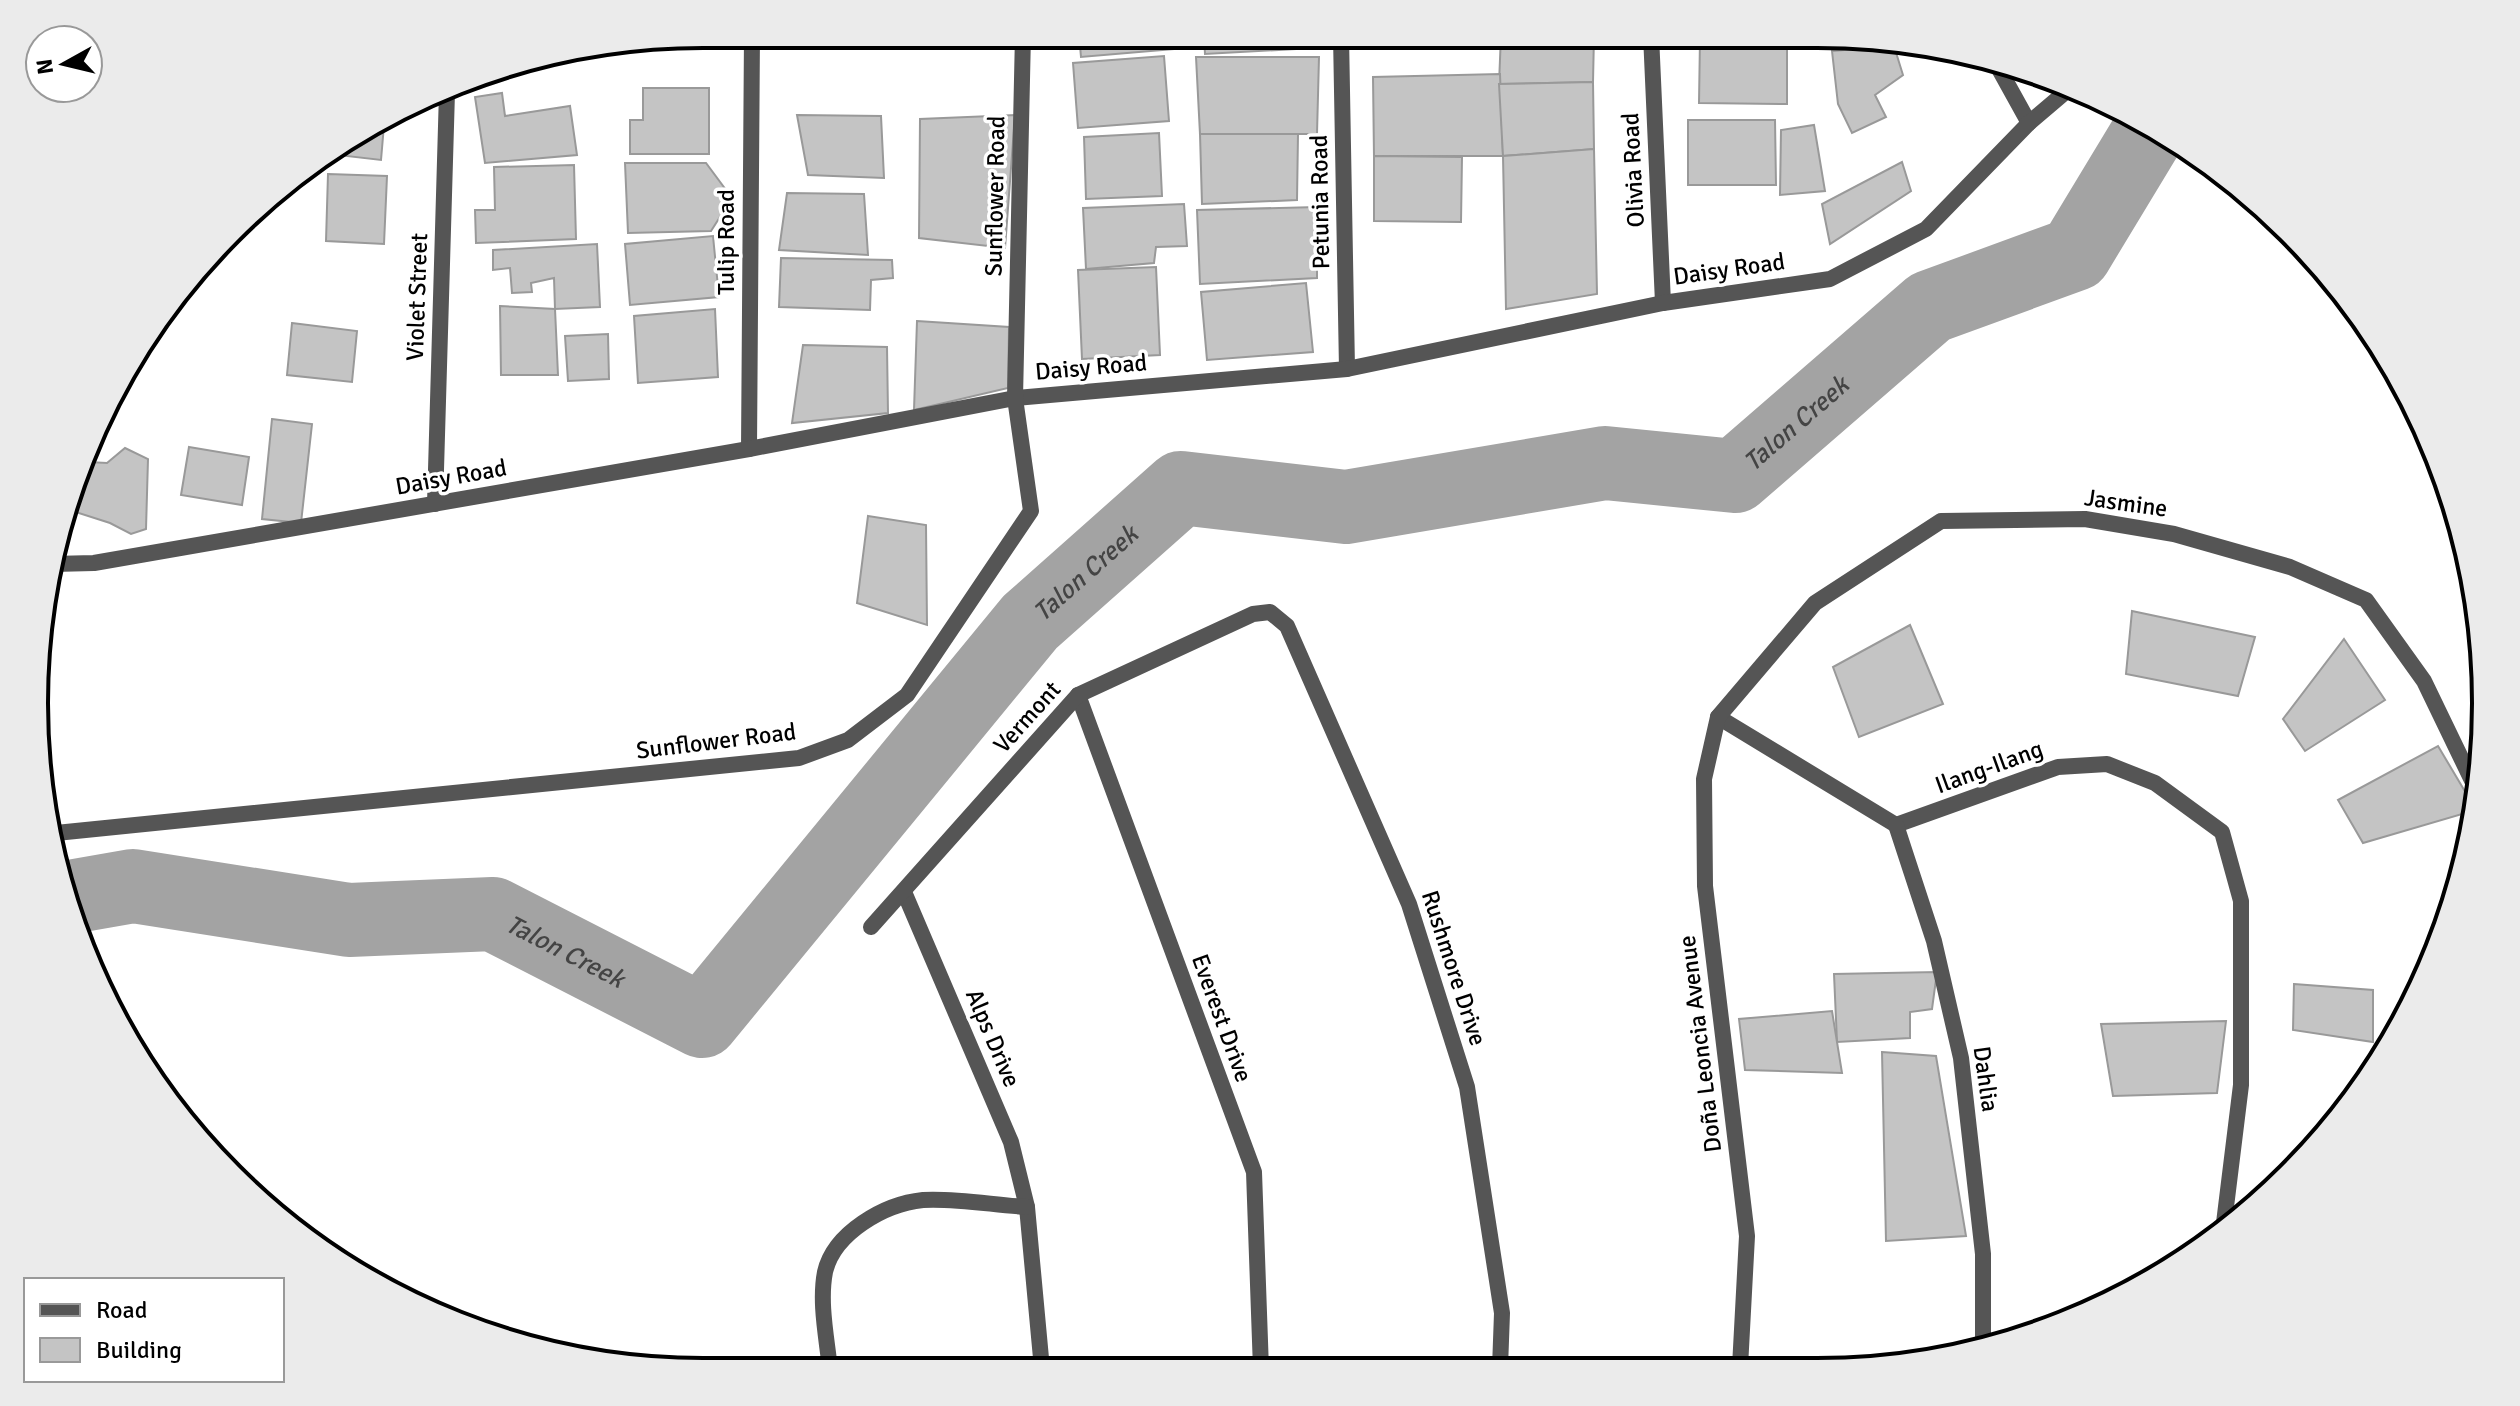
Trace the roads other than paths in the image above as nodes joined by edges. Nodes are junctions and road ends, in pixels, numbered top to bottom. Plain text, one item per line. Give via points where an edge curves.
1 (752, 48) edge
2 (1023, 48) edge
3 (1341, 48) edge
4 (1652, 48) edge
5 (2002, 75) edge
6 (2061, 96) edge
7 (447, 100) edge
8 (2029, 123) junction
9 (1663, 303) junction
10 (1347, 369) junction
11 (1015, 398) junction
12 (749, 449) junction
13 (435, 504) junction
14 (63, 564) edge
15 (1270, 612) joint
16 (1078, 695) junction
17 (1718, 717) junction
18 (2468, 772) edge
19 (1896, 825) junction
20 (61, 832) edge
21 (904, 892) junction
22 (871, 927) dead end
23 (1027, 1207) junction
24 (2225, 1215) edge
25 (1983, 1337) edge
26 (829, 1358) edge
27 (1041, 1358) edge
28 (1261, 1358) edge
29 (1500, 1358) edge
30 (1740, 1358) edge

1 - 12 street, Tulip Road
2 - 11 street, Sunflower Road
3 - 10 street, Petunia Road
4 - 9 street, Olivia Road
5 - 8 street
6 - 8 street, Daisy Road
7 - 13 street, Violet Street
8 - 9 street, Daisy Road via 1926,229 1830,279
9 - 10 street, Daisy Road
10 - 11 street, Daisy Road
11 - 12 street, Daisy Road
11 - 20 street, Sunflower Road via 1031,511 907,695 848,740 799,758
12 - 13 street, Daisy Road
13 - 14 street, Daisy Road via 94,563
15 - 16 street, Vermont via 1253,614
15 - 29 street, Rushmore Drive via 1287,626 1409,904 1467,1087 1502,1313
16 - 21 street, Vermont
16 - 28 street, Everest Drive via 1254,1172
17 - 18 street, Jasmine via 1815,603 1941,521 2085,519 2174,534 2261,558 2366,600 2424,681
17 - 19 street
17 - 30 street, Doña Leoncia Avenue via 1704,779 1705,886 1747,1236
19 - 24 street, Ilang-Ilang via 2058,767 2107,764 2155,783 2222,832 2241,901 2241,1085
19 - 25 street, Dahlia via 1934,941 1961,1058 1983,1254
21 - 22 street, Vermont
21 - 23 street, Alps Drive via 1011,1142
23 - 26 street via 922,1200 855,1228 834,1247 825,1271
23 - 27 street, Alps Drive

